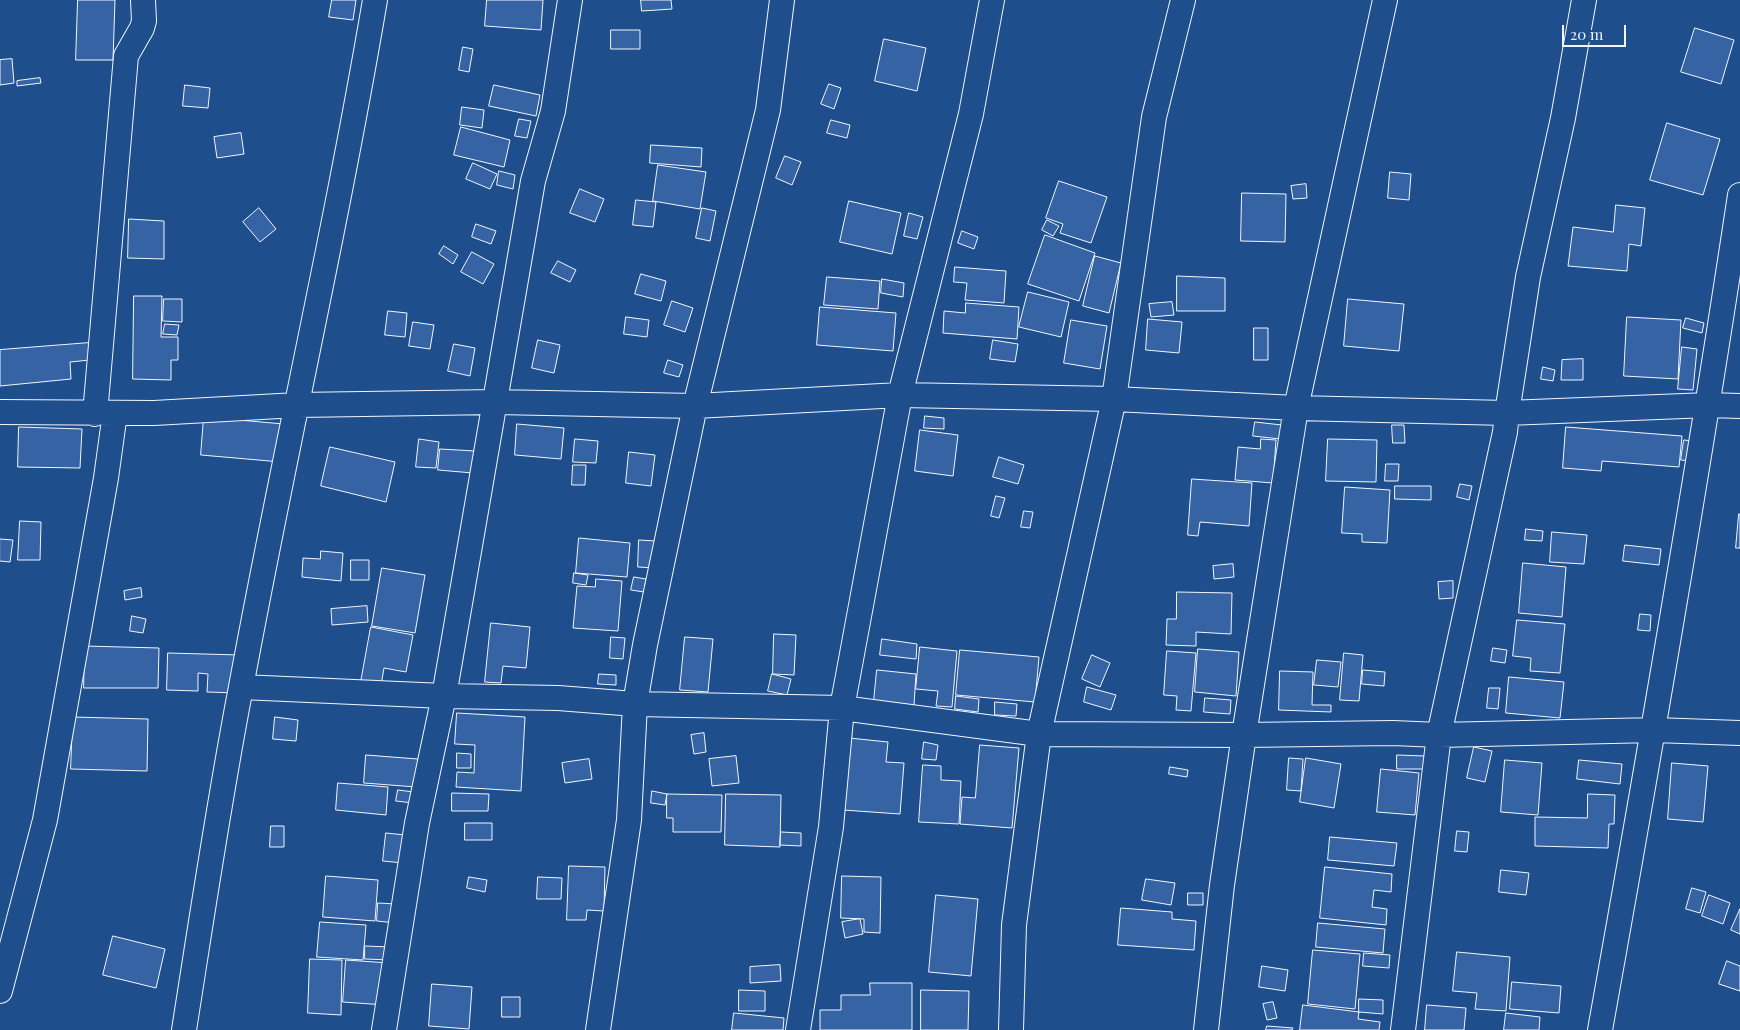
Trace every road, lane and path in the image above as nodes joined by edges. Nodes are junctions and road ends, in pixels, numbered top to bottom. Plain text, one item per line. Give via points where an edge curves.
1 (143, 0) edge
2 (375, 0) edge
3 (570, 0) edge
4 (782, 0) edge
5 (992, 0) edge
6 (1183, 0) edge
7 (1385, 0) edge
8 (1584, 0) edge
9 (1740, 195) edge
10 (900, 395) junction
11 (1114, 399) junction
12 (496, 402) junction
13 (297, 405) junction
14 (1709, 405) junction
15 (695, 406) junction
16 (1740, 406) edge
17 (1296, 408) junction
18 (0, 412) edge
19 (105, 413) junction
20 (1507, 413) junction
21 (241, 687) junction
22 (444, 696) junction
23 (635, 704) junction
24 (842, 708) junction
25 (1654, 730) junction
26 (1740, 733) edge
27 (1039, 734) junction
28 (1244, 735) junction
29 (1440, 735) junction
30 (0, 991) edge
31 (184, 1030) edge
32 (384, 1030) edge
33 (598, 1030) edge
34 (602, 1030) edge
35 (798, 1030) edge
36 (1011, 1030) edge
37 (1206, 1030) edge
38 (1404, 1030) edge
39 (1600, 1030) edge

1 - 19 street via 142,28 126,56
2 - 13 street
3 - 12 street via 552,111 533,181
4 - 15 street via 768,110
5 - 10 street via 970,114
6 - 11 street via 1154,117
7 - 17 street
8 - 20 street via 1563,118 1528,277
9 - 14 street
10 - 11 street
10 - 15 street
10 - 24 street
11 - 17 street
11 - 27 street
12 - 13 street
12 - 15 street
12 - 22 street
13 - 19 street
13 - 21 street
14 - 16 street
14 - 20 street
14 - 25 street
15 - 23 street
17 - 20 street
17 - 28 street
18 - 19 street
19 - 30 street via 106,478 45,820
20 - 29 street
21 - 22 street
21 - 31 street
22 - 23 street via 558,698
22 - 32 street via 417,823
23 - 24 street
23 - 33 street via 629,820
24 - 27 street
24 - 35 street via 831,827
25 - 26 street
25 - 29 street
25 - 39 street
27 - 28 street
27 - 36 street via 1014,925
28 - 29 street
28 - 37 street via 1222,885
29 - 38 street
33 - 34 street

